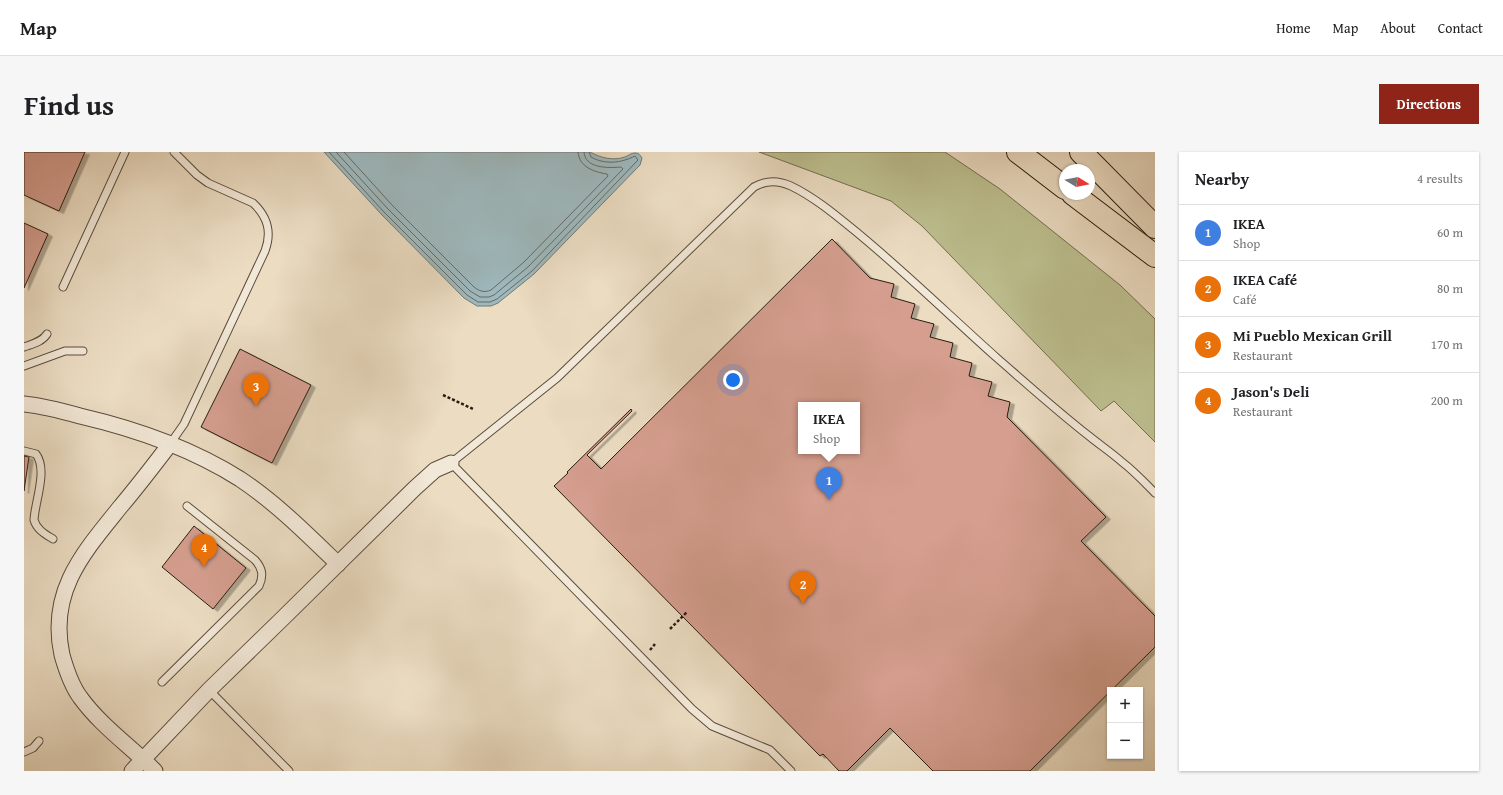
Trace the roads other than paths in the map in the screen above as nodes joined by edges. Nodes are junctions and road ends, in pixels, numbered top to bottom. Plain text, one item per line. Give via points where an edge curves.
1 (125, 152) edge
2 (174, 152) edge
3 (1018, 152) edge
4 (1081, 152) edge
5 (1059, 183) edge
6 (1081, 200) edge
7 (1155, 227) edge
8 (1155, 256) edge
9 (63, 287) dead end
10 (47, 334) dead end
11 (24, 347) edge
12 (83, 351) dead end
13 (24, 366) edge
14 (24, 404) edge
15 (170, 444) junction
16 (24, 451) edge
17 (451, 463) junction
18 (1155, 493) edge
19 (187, 506) dead end
20 (52, 539) dead end
21 (338, 564) junction
22 (162, 682) dead end
23 (209, 690) junction
24 (39, 741) dead end
25 (24, 752) edge
26 (143, 759) junction
27 (132, 771) edge
28 (155, 771) edge
29 (289, 771) edge
30 (792, 771) edge

1 - 9 lane
2 - 15 lane via 208,183 253,203 266,220 269,234 265,251 188,417
3 - 5 highway
4 - 7 highway
6 - 8 highway
10 - 11 lane via 40,341
12 - 13 lane via 65,351
14 - 15 street via 104,421
15 - 21 street via 208,461 252,488
15 - 26 street via 82,555 67,585 60,618 59,634 65,666 78,695 100,721
16 - 20 lane via 36,454 40,461 41,473 34,520 36,526
17 - 18 lane via 562,374 754,187 761,183 780,182 816,201 845,223 898,267 1027,384 1123,462
17 - 21 street via 435,470 426,478
17 - 30 lane via 706,722 770,750
19 - 22 lane via 255,560 262,575 259,586
21 - 23 street
23 - 26 street
23 - 29 lane
24 - 25 lane via 33,748
26 - 27 street
26 - 28 street

